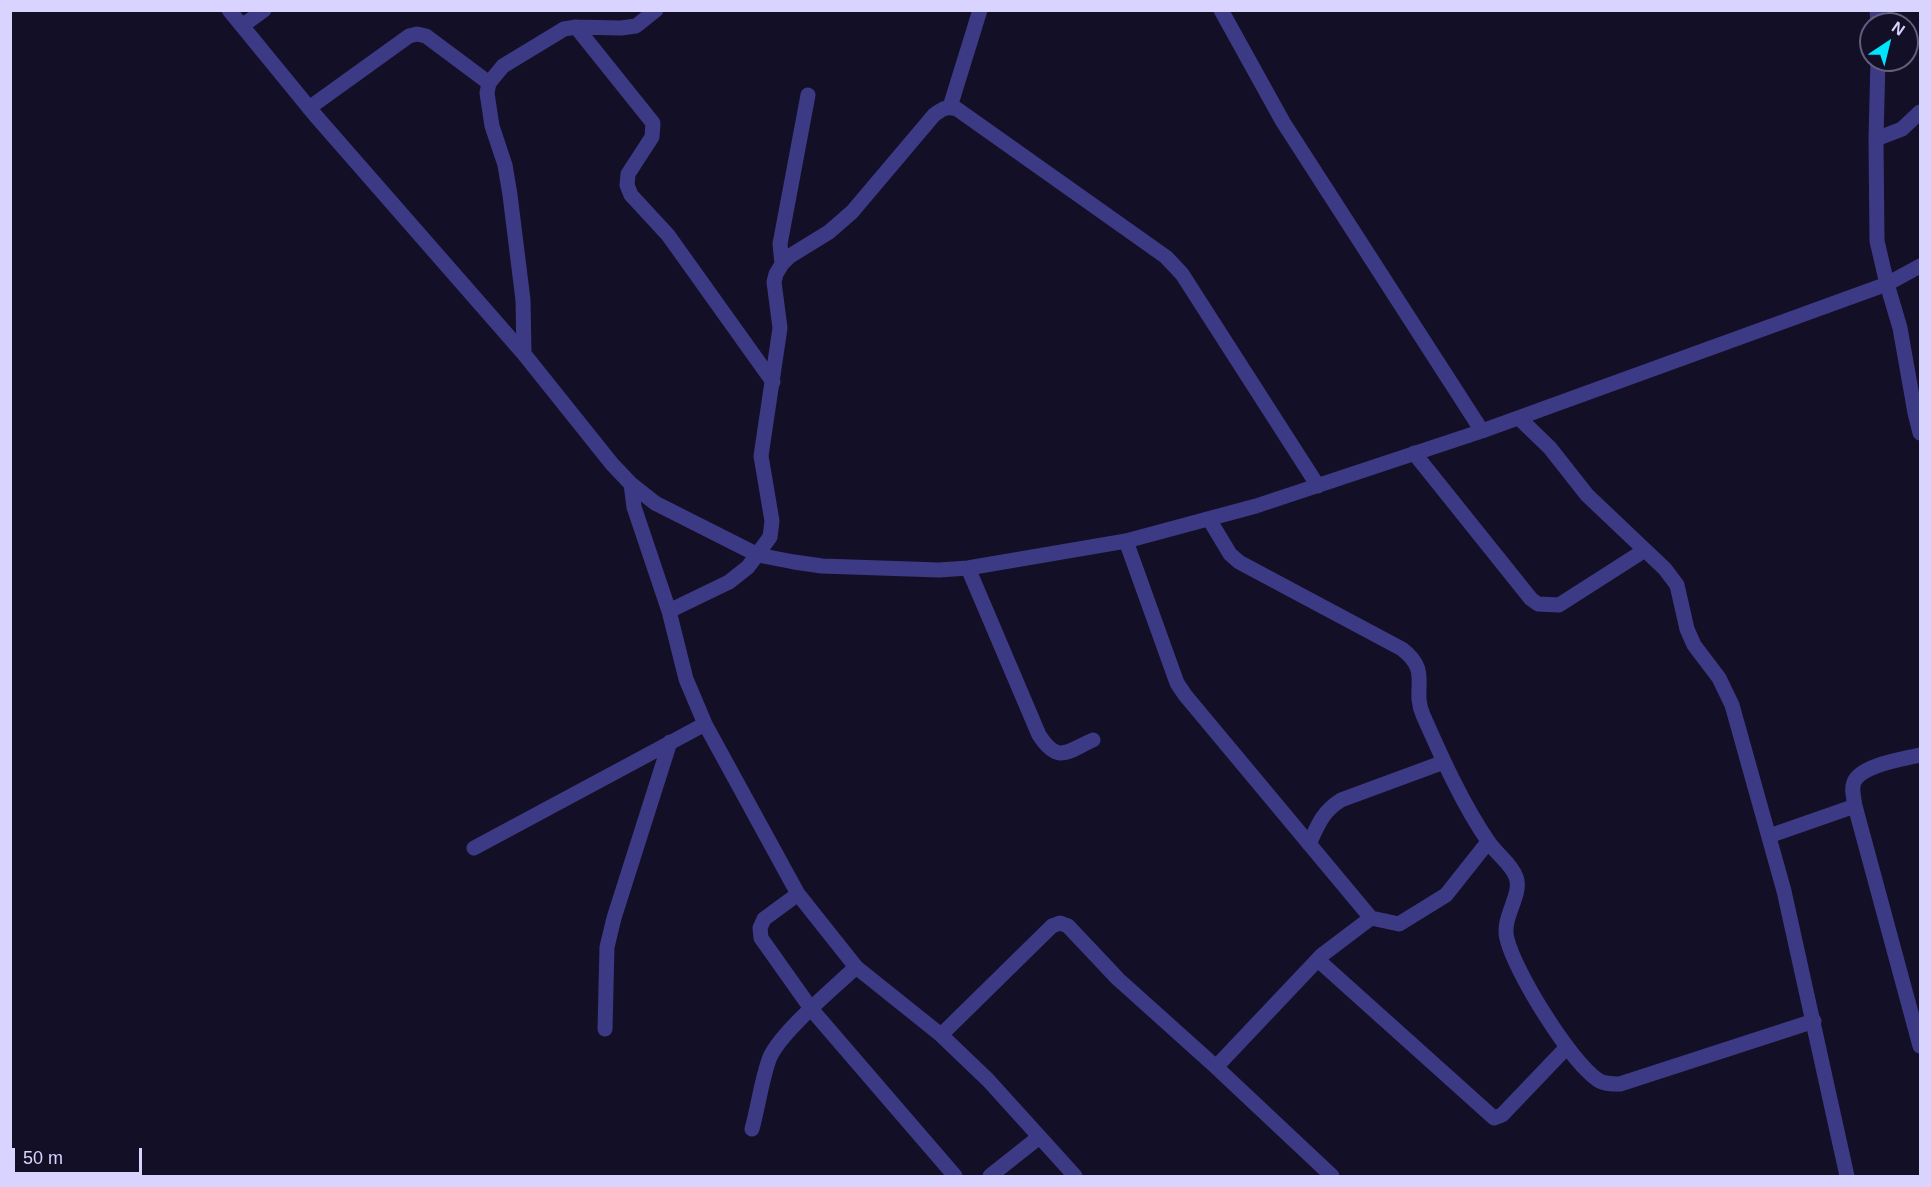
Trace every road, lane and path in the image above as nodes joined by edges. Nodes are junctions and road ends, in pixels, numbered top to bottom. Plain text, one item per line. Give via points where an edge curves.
1 (229, 10) edge
2 (264, 10) edge
3 (656, 10) edge
4 (980, 10) edge
5 (1221, 10) edge
6 (242, 26) junction
7 (576, 27) junction
8 (1878, 72) edge
9 (489, 83) junction
10 (808, 95) dead end
11 (950, 107) junction
12 (309, 108) junction
13 (1920, 112) edge
14 (1876, 140) junction
15 (782, 264) junction
16 (1920, 266) edge
17 (1887, 284) junction
18 (524, 354) junction
19 (772, 382) junction
20 (1519, 418) junction
21 (1482, 431) junction
22 (1920, 433) edge
23 (1414, 453) junction
24 (632, 484) junction
25 (1318, 486) junction
26 (1209, 519) junction
27 (1126, 541) junction
28 (1645, 550) junction
29 (758, 555) junction
30 (968, 568) junction
31 (669, 611) junction
32 (705, 724) junction
33 (1092, 740) dead end
34 (670, 742) junction
35 (1920, 754) edge
36 (1444, 762) junction
37 (1855, 806) junction
38 (1769, 837) junction
39 (1488, 842) junction
40 (1309, 844) junction
41 (474, 848) dead end
42 (798, 894) junction
43 (1371, 918) junction
44 (1317, 960) junction
45 (856, 967) junction
46 (812, 1010) junction
47 (1814, 1022) junction
48 (605, 1029) dead end
49 (941, 1035) junction
50 (1920, 1046) edge
51 (1567, 1047) junction
52 (1216, 1067) junction
53 (752, 1129) dead end
54 (1038, 1138) junction
55 (955, 1176) edge
56 (990, 1176) edge
57 (1075, 1176) edge
58 (1332, 1176) edge
59 (1847, 1176) edge

1 - 6 street
2 - 6 street
3 - 7 street via 636,26
4 - 11 street
5 - 21 street via 1283,122
6 - 12 street
7 - 9 street via 564,29 503,66
7 - 19 street via 653,123 652,137 628,174 631,195 668,235
8 - 14 street
9 - 12 street via 426,36 417,34 408,36
9 - 18 street via 492,126 510,195 523,300
10 - 15 street via 780,244
11 - 15 street via 934,115 852,212
11 - 25 street via 1166,257 1182,274
12 - 18 street
13 - 14 street via 1902,129
14 - 17 street via 1877,241
15 - 19 street via 774,282 780,328
16 - 17 street
17 - 20 street
17 - 22 street via 1900,328
18 - 24 street
19 - 29 street via 761,456 772,521 770,537
20 - 21 street
20 - 28 street via 1550,448 1587,495
21 - 23 street
23 - 25 street
23 - 28 street via 1539,604 1559,605
24 - 29 street via 656,503
24 - 31 street via 634,507
25 - 26 street
26 - 27 street
26 - 36 street via 1239,562 1411,656 1420,675 1422,712
27 - 30 street
27 - 40 street via 1176,683
28 - 38 street via 1677,585 1694,645 1727,692
29 - 30 street via 822,566
29 - 31 street via 729,582
30 - 33 street via 1046,746 1062,753
31 - 32 street via 687,679
32 - 34 street
32 - 42 street
34 - 41 street
34 - 48 street via 607,947
35 - 37 street via 1861,772 1854,780
36 - 39 street
36 - 40 street via 1341,800 1323,815
37 - 38 street
37 - 50 street
38 - 47 street
39 - 43 street via 1446,895 1399,924
39 - 51 street via 1511,868 1518,883 1508,915 1507,939 1527,987
40 - 43 street
42 - 45 street
42 - 46 street via 764,919 761,938
43 - 44 street
44 - 51 street via 1494,1118 1502,1115
44 - 52 street
45 - 46 street
45 - 49 street
46 - 53 street via 770,1058
46 - 55 street
47 - 51 street via 1620,1084 1600,1081
47 - 59 street
49 - 52 street via 1052,926 1060,923 1068,926 1118,979
49 - 54 street via 988,1080
52 - 58 street
54 - 56 street
54 - 57 street

